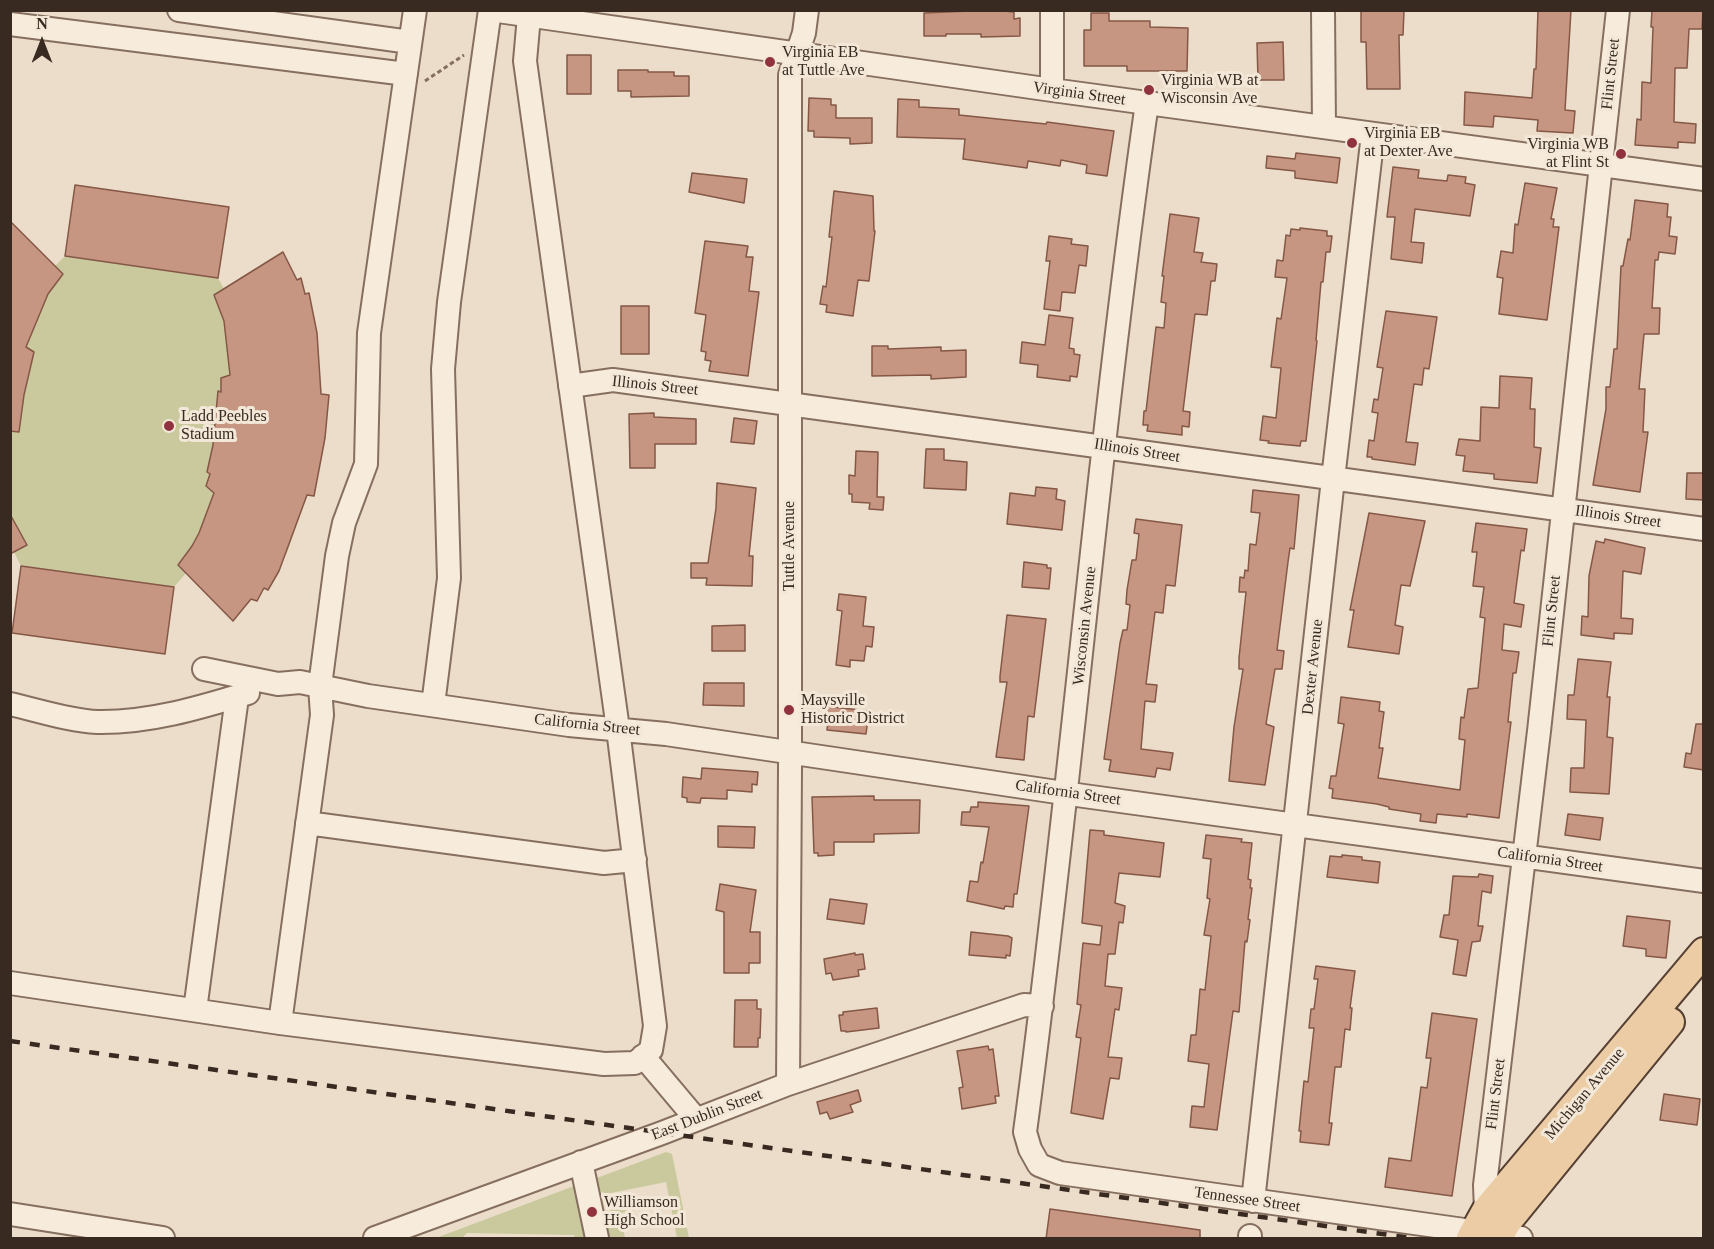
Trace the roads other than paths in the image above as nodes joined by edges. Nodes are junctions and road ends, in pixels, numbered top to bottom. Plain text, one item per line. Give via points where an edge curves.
1 (179, 10) edge
2 (414, 10) edge
3 (490, 10) edge
4 (807, 10) edge
5 (1052, 10) edge
6 (1323, 10) edge
7 (1618, 10) edge
8 (530, 16) junction
9 (10, 24) edge
10 (410, 42) junction
11 (797, 53) junction
12 (413, 79) junction
13 (1052, 90) junction
14 (1147, 103) junction
15 (1324, 127) junction
16 (1373, 134) junction
17 (1600, 165) junction
18 (1704, 179) edge
19 (570, 386) junction
20 (789, 403) junction
21 (1104, 446) junction
22 (1333, 479) junction
23 (1562, 510) junction
24 (1704, 529) edge
25 (204, 669) dead end
26 (278, 684) junction
27 (320, 686) junction
28 (237, 697) junction
29 (10, 704) edge
30 (433, 705) junction
31 (618, 729) junction
32 (790, 753) junction
33 (1066, 793) junction
34 (307, 823) junction
35 (1296, 825) junction
36 (1524, 857) junction
37 (635, 860) junction
38 (1704, 881) edge
39 (1704, 952) edge
40 (1704, 982) edge
41 (10, 983) edge
42 (1042, 1006) junction
43 (195, 1010) junction
44 (280, 1023) junction
45 (643, 1056) junction
46 (788, 1084) junction
47 (696, 1119) junction
48 (1030, 1149) joint
49 (581, 1162) junction
50 (1253, 1201) junction
51 (10, 1214) edge
52 (1492, 1232) edge
53 (163, 1239) edge
54 (375, 1239) edge
55 (597, 1239) edge

1 - 10 street
2 - 10 street
3 - 8 street, Virginia Street
3 - 30 street via 449,302 444,369 449,594
4 - 11 street, Tuttle Avenue
5 - 13 street
6 - 15 street
7 - 17 street, Flint Street
8 - 11 street, Virginia Street
8 - 19 street via 525,61
9 - 12 street
10 - 12 street
11 - 13 street, Virginia Street
11 - 20 street, Tuttle Avenue via 790,75
12 - 27 street via 369,333 366,464 339,545
13 - 14 street, Virginia Street
14 - 15 street, Virginia Street
14 - 21 street, Wisconsin Avenue
15 - 16 street, Virginia Street
16 - 17 street, Virginia Street
16 - 22 street, Dexter Avenue
17 - 18 street, Virginia Street
17 - 23 street, Flint Street
19 - 20 street, Illinois Street via 614,380
19 - 31 street
20 - 21 street, Illinois Street
20 - 32 street, Tuttle Avenue
21 - 22 street, Illinois Street
21 - 33 street, Wisconsin Avenue
22 - 23 street, Illinois Street
22 - 35 street, Dexter Avenue
23 - 24 street, Illinois Street
23 - 36 street, Flint Street
25 - 26 street
26 - 27 street, California Street via 300,682
26 - 28 street
27 - 30 street, California Street
27 - 34 street via 322,715
28 - 29 street via 164,716 95,722
28 - 43 street
30 - 31 street, California Street
31 - 32 street, California Street
31 - 37 street
32 - 33 street, California Street
32 - 46 street, Tuttle Avenue
33 - 35 street, California Street
33 - 42 street, Wisconsin Avenue
34 - 37 street via 604,863
34 - 44 street
35 - 36 street, California Street
35 - 50 street, Dexter Avenue
36 - 38 street, California Street
36 - 52 street, Flint Street via 1485,1185
37 - 45 street via 655,1026 651,1050
39 - 52 main road, Michigan Avenue
40 - 52 main road, Michigan Avenue via 1506,1222
41 - 43 street
42 - 46 street, East Dublin Street via 1024,1005
42 - 48 street, Wisconsin Avenue via 1025,1132
43 - 44 street
44 - 45 street via 604,1064 634,1064
45 - 47 street
46 - 47 street, East Dublin Street
47 - 49 street, East Dublin Street
48 - 50 street, Tennessee Street via 1039,1165 1060,1173
49 - 54 street, East Dublin Street
49 - 55 street
50 - 52 street, Tennessee Street
51 - 53 street

